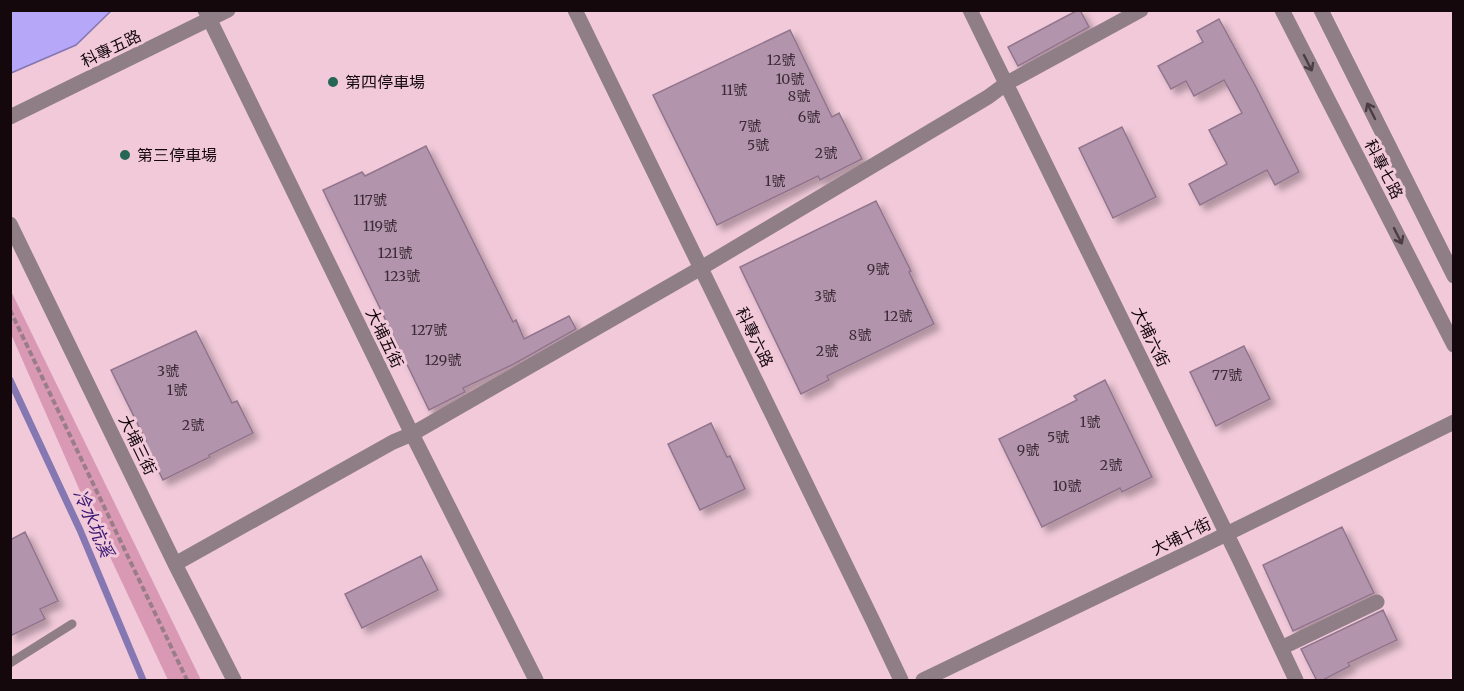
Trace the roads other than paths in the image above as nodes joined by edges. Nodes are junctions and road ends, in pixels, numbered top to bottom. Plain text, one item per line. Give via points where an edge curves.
1 (228, 10) edge
2 (575, 10) edge
3 (970, 10) edge
4 (1141, 10) edge
5 (1282, 10) edge
6 (1321, 10) edge
7 (207, 15) edge
8 (1007, 83) junction
9 (10, 117) edge
10 (10, 224) edge
11 (701, 268) junction
12 (1454, 276) edge
13 (1454, 345) edge
14 (1454, 422) edge
15 (412, 434) junction
16 (1227, 534) junction
17 (175, 564) junction
18 (1377, 602) dead end
19 (72, 624) dead end
20 (1281, 648) junction
21 (10, 663) edge
22 (234, 681) edge
23 (536, 681) edge
24 (901, 681) edge
25 (923, 681) edge
26 (1296, 681) edge

1 - 7 street, 科專五路
2 - 11 street, 科專六路
3 - 8 street, 大埔六街
4 - 8 street
5 -> 13 street, 科專七路
12 -> 6 street, 科專七路
7 - 9 street, 科專五路
7 - 15 street, 大埔五街
8 - 11 street
8 - 16 street, 大埔六街
10 - 17 street, 大埔三街
11 - 15 street
11 - 24 street, 科專六路
14 - 16 street, 大埔十街
15 - 17 street
15 - 23 street, 大埔五街
16 - 20 street, 大埔六街
16 - 25 street, 大埔十街
17 - 22 street, 大埔三街
18 - 20 street
19 - 21 lane
20 - 26 street, 大埔六街

